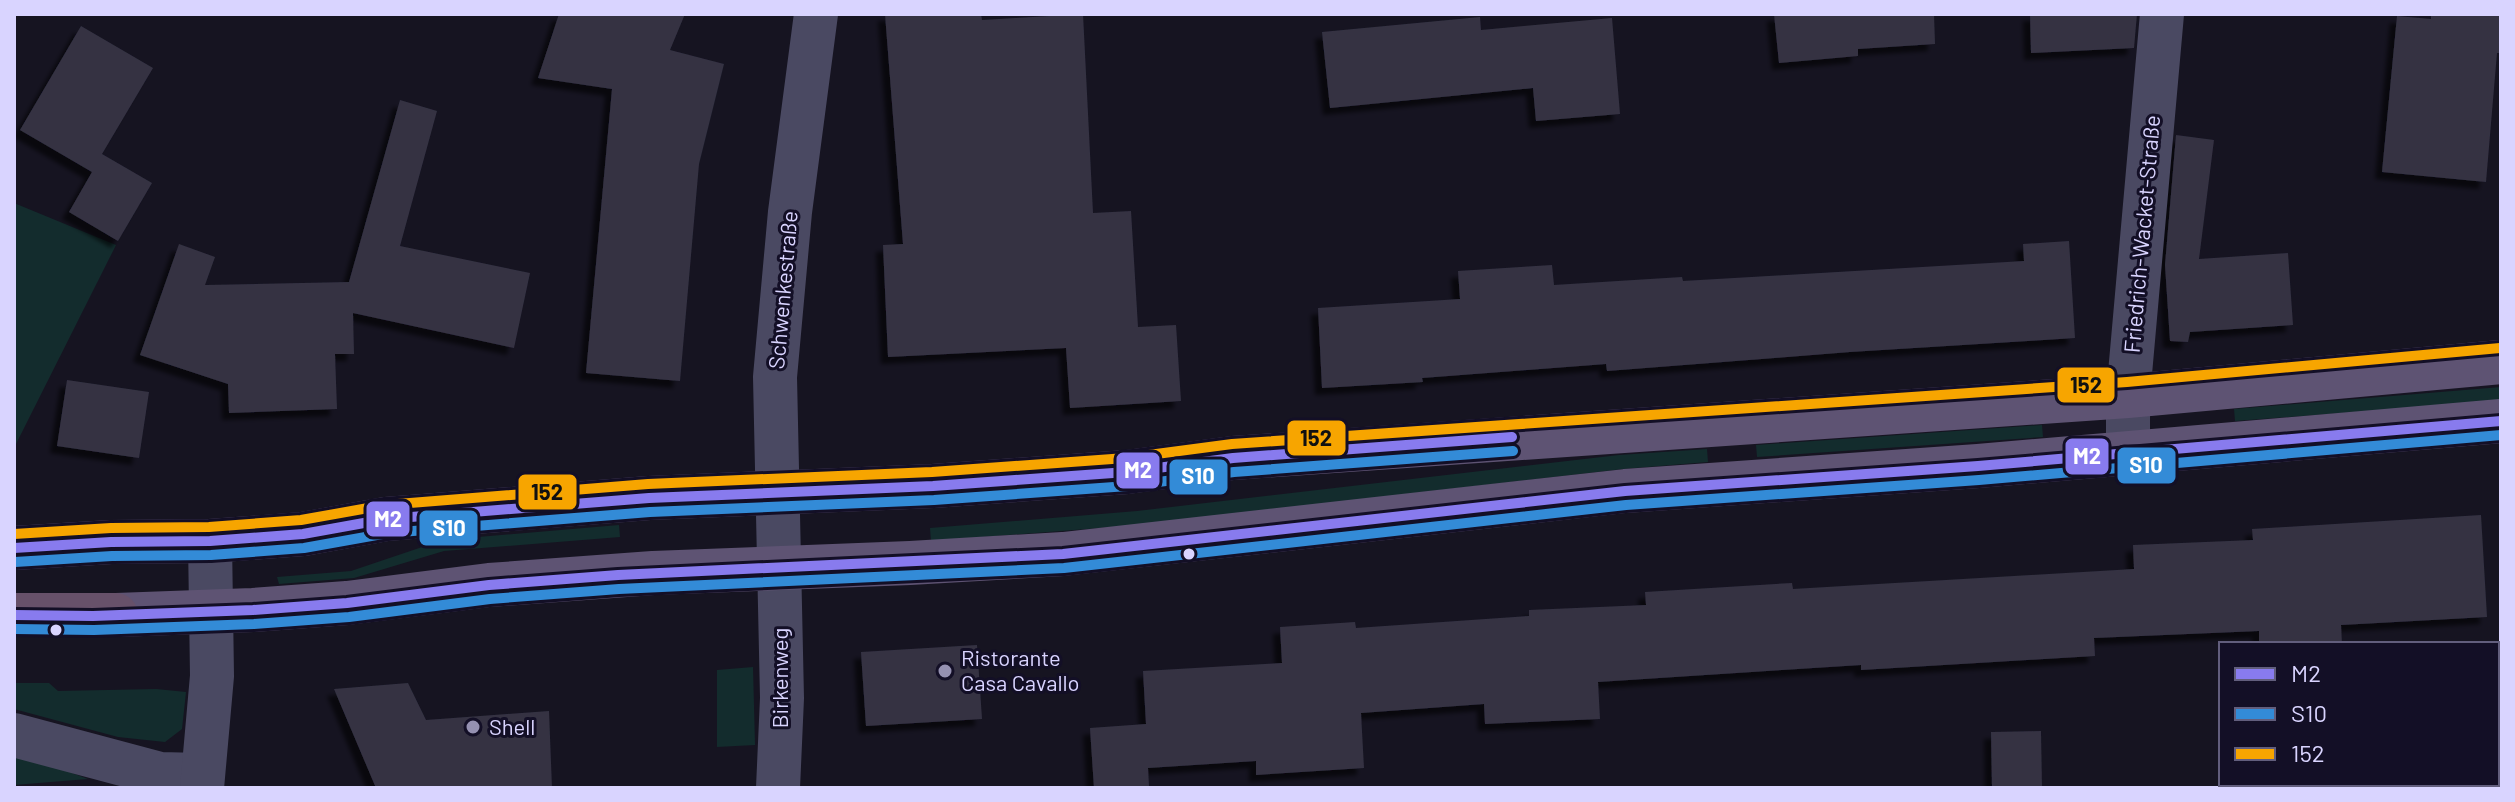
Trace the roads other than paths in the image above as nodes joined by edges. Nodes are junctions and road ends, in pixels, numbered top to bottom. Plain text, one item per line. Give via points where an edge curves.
1 (816, 14) edge
2 (2162, 14) edge
3 (2501, 362) edge
4 (2128, 396) junction
5 (2501, 421) edge
6 (2128, 454) junction
7 (777, 493) junction
8 (210, 541) junction
9 (14, 548) edge
10 (779, 568) junction
11 (211, 612) junction
12 (14, 615) edge
13 (116, 615) joint
14 (14, 735) edge
15 (202, 782) edge
16 (778, 788) edge

1 - 7 street, Schwenkestraße via 775,377
2 - 4 street, Friedrich-Wacket-Straße
3 - 4 main road
4 - 6 street, Friedrich-Wacket-Straße
4 - 7 main road via 1438,442 933,486
5 - 6 main road
6 - 10 main road via 1625,491 1063,554
7 - 8 main road via 402,518 303,534
7 - 10 street, Schwenkestraße
8 - 9 main road
8 - 11 street
10 - 11 main road via 489,585 347,603
10 - 16 street, Birkenweg
11 - 13 main road
11 - 15 street via 212,676
12 - 13 highway
14 - 15 street

